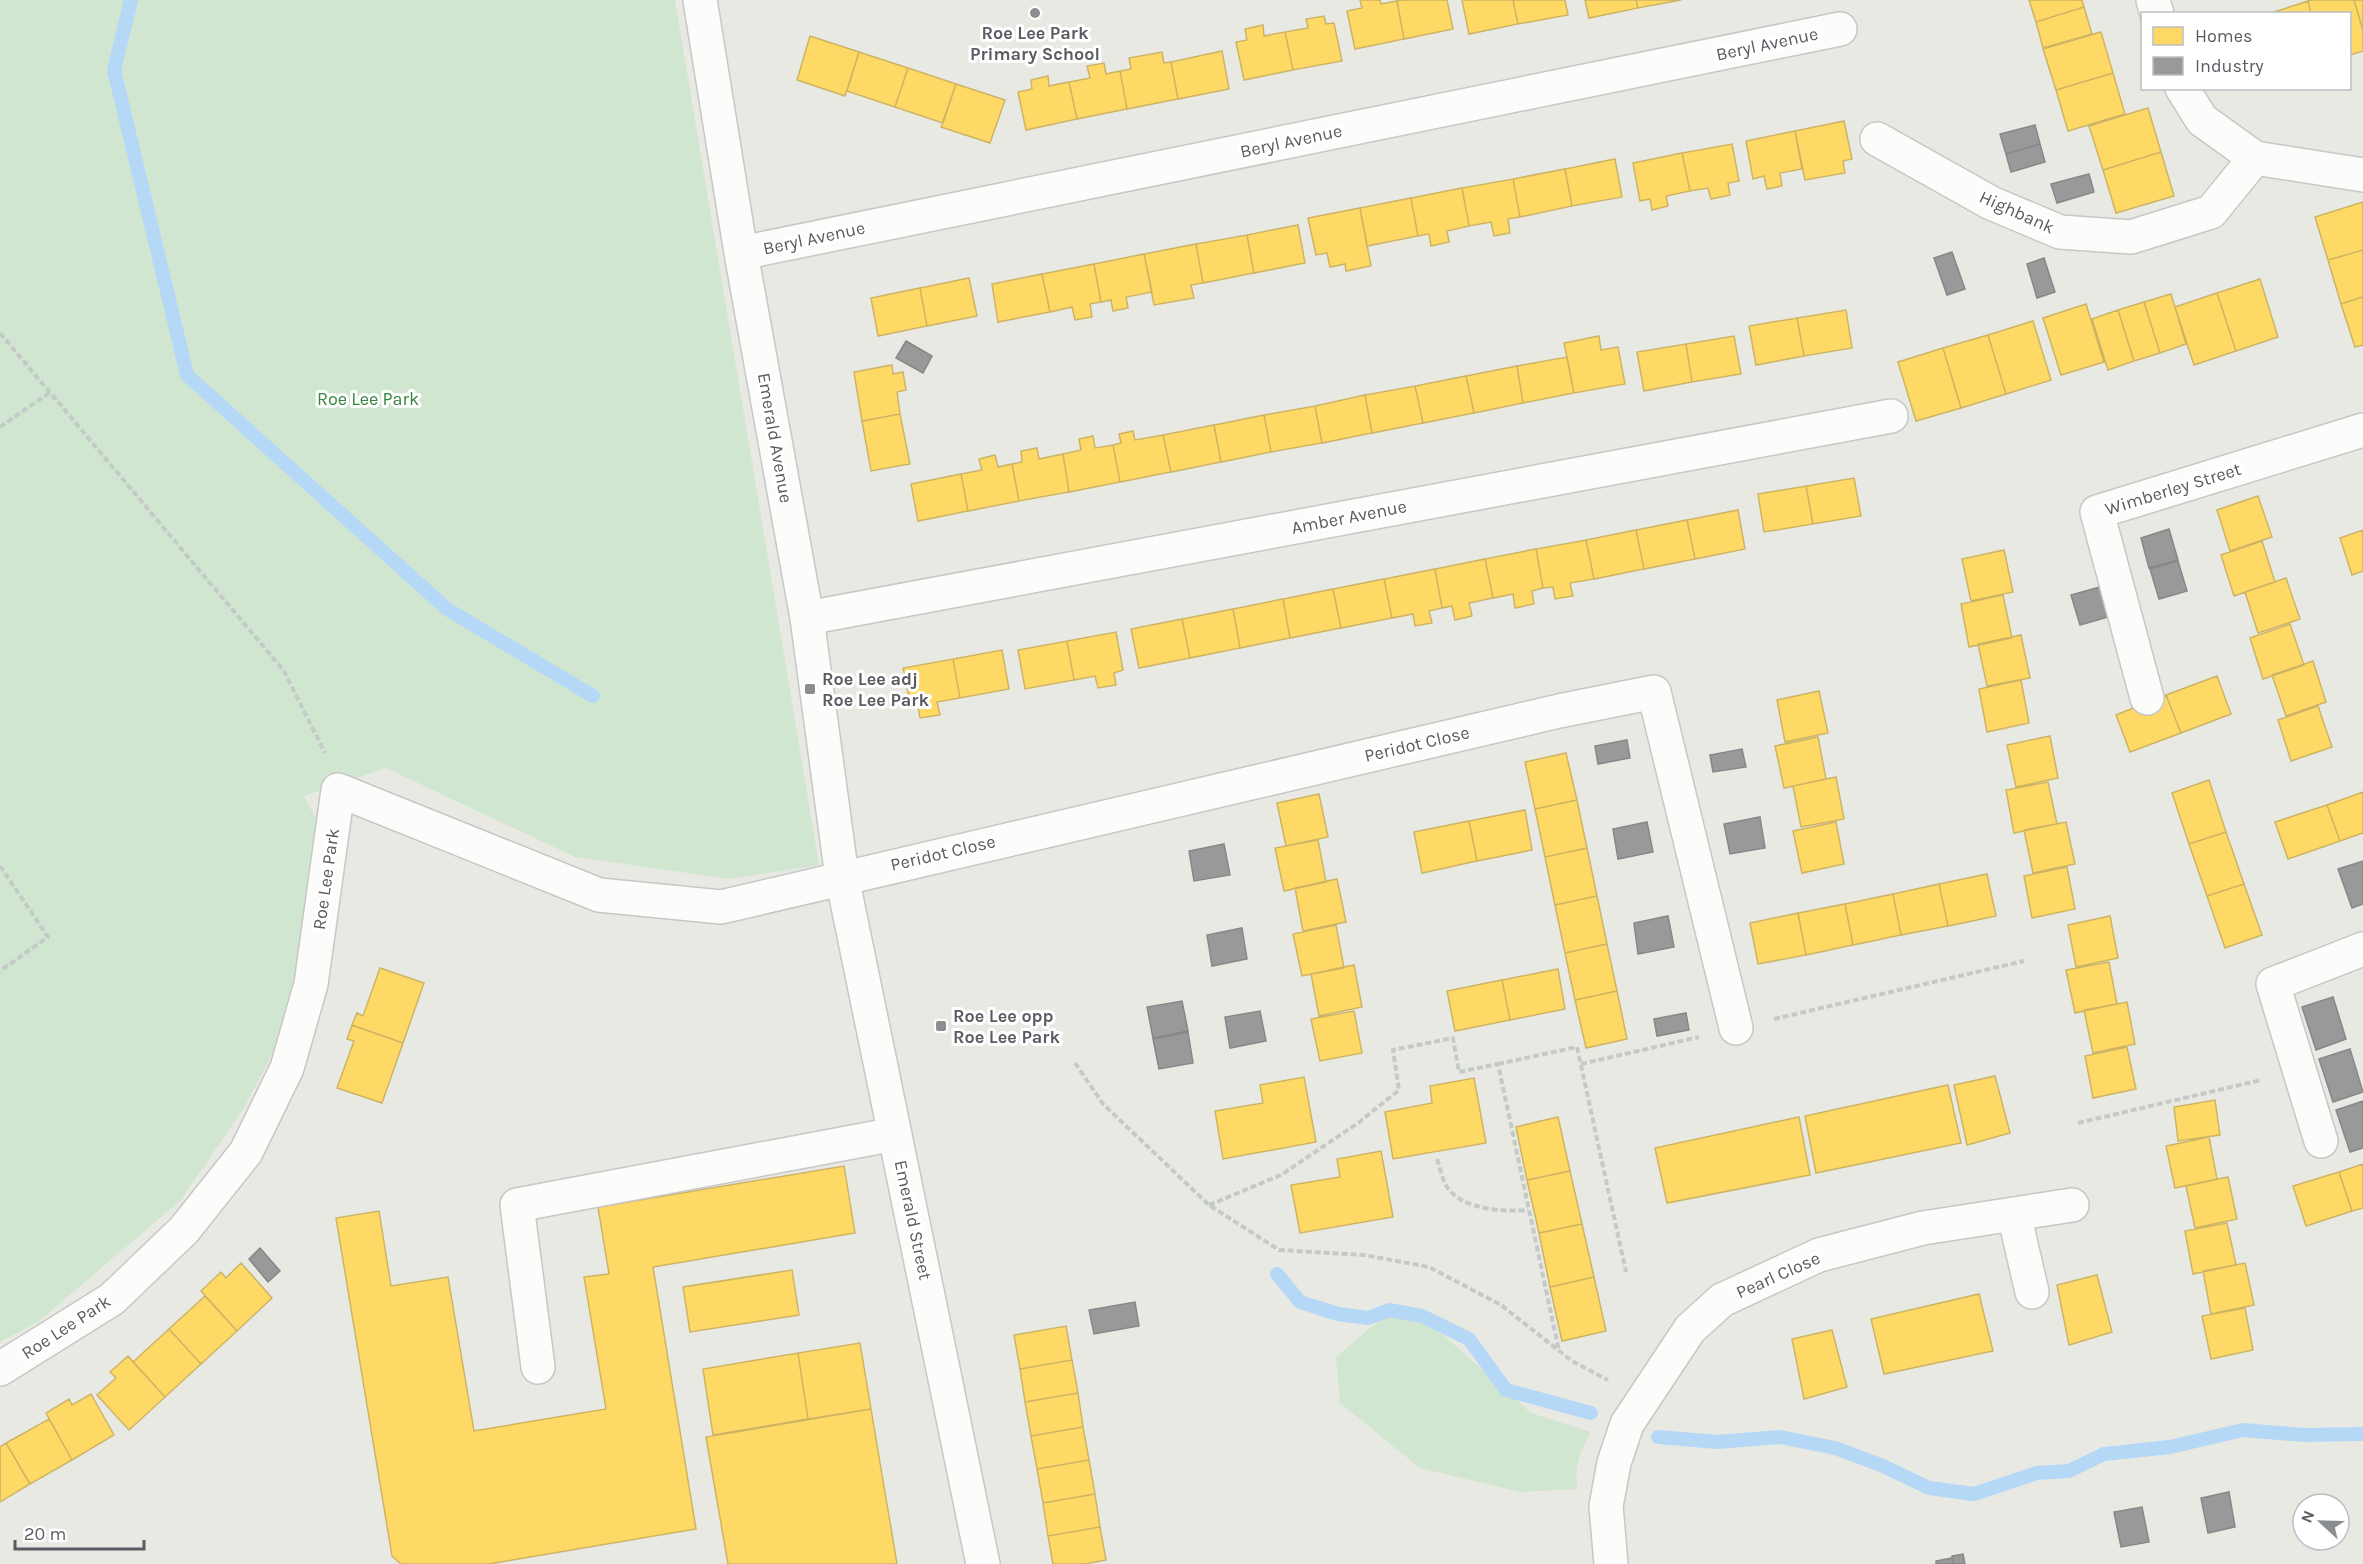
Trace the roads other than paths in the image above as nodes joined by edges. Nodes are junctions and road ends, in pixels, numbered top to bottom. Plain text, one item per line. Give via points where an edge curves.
1 (700, 0) edge
2 (1840, 29) dead end
3 (2183, 90) edge
4 (1877, 139) dead end
5 (2255, 158) junction
6 (2363, 175) edge
7 (741, 253) junction
8 (1892, 416) dead end
9 (2363, 430) edge
10 (807, 618) junction
11 (2147, 698) dead end
12 (842, 877) junction
13 (2363, 949) edge
14 (1736, 1028) road end
15 (895, 1134) junction
16 (2321, 1141) dead end
17 (2072, 1205) dead end
18 (2014, 1214) junction
19 (2032, 1292) dead end
20 (538, 1367) dead end
21 (0, 1369) edge
22 (983, 1564) edge
23 (1611, 1564) edge

1 - 7 street, Emerald Avenue
2 - 7 street, Beryl Avenue
3 - 5 street via 2202,120
4 - 5 street, Highbank via 1991,203 2060,232 2131,237 2211,212
5 - 6 street
7 - 10 street, Emerald Avenue
8 - 10 street, Amber Avenue
9 - 11 street, Wimberley Street via 2097,512
10 - 12 street, Emerald Avenue
12 - 14 street, Peridot Close via 1654,692
12 - 15 street, Emerald Street
12 - 21 street, Roe Lee Park via 721,907 599,895 338,790 311,984 287,1068 246,1152 184,1230 112,1299
13 - 16 street via 2273,984
15 - 20 street via 517,1205
15 - 22 street, Emerald Street
17 - 18 street, Pearl Close
18 - 19 street
18 - 23 street, Pearl Close via 1923,1228 1819,1255 1722,1300 1690,1329 1627,1424 1606,1506

